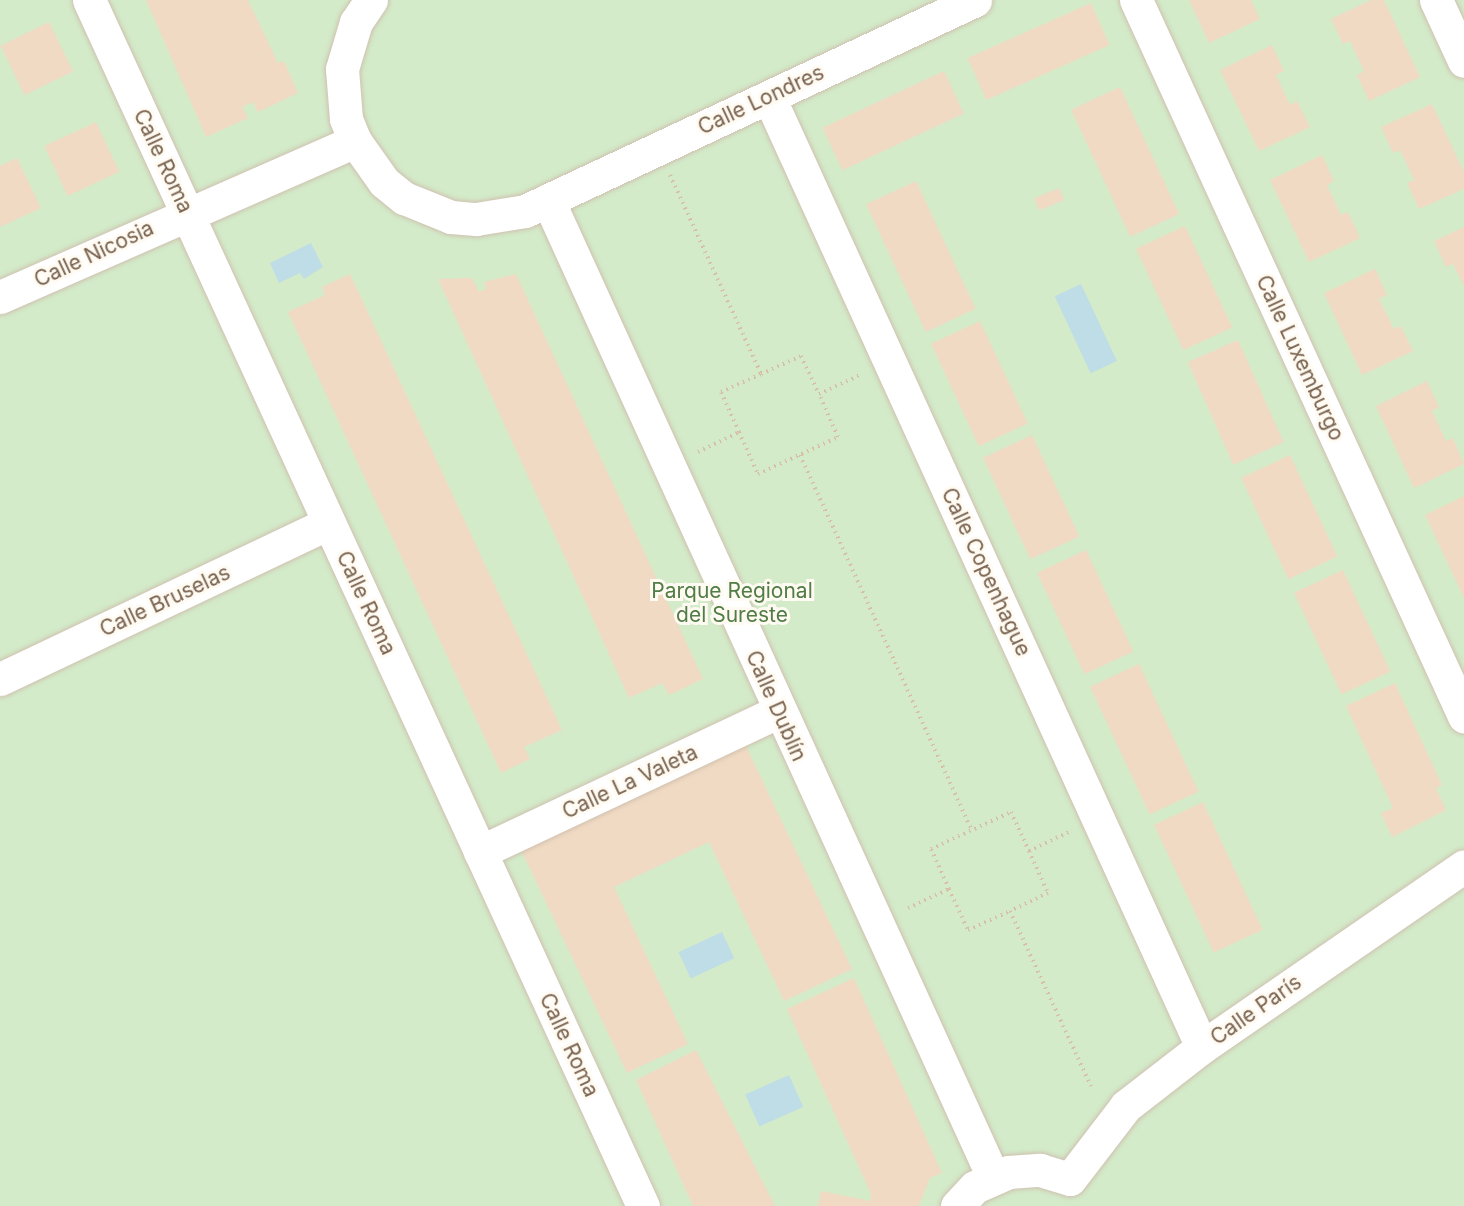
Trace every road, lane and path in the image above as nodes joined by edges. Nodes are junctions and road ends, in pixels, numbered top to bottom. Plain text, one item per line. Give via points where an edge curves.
1 (88, 0) edge
2 (371, 0) edge
3 (975, 0) edge
4 (1136, 0) edge
5 (1436, 0) edge
6 (1464, 61) edge
7 (769, 97) junction
8 (355, 141) junction
9 (667, 169) dead end
10 (548, 200) junction
11 (186, 212) junction
12 (0, 297) edge
13 (761, 374) junction
14 (862, 374) dead end
15 (819, 394) junction
16 (739, 432) junction
17 (698, 452) dead end
18 (800, 455) junction
19 (329, 523) junction
20 (0, 679) edge
21 (779, 711) junction
22 (1464, 716) edge
23 (972, 830) junction
24 (1072, 830) dead end
25 (1029, 850) junction
26 (480, 852) junction
27 (1464, 866) edge
28 (949, 889) junction
29 (908, 908) dead end
30 (1010, 911) junction
31 (1202, 1047) junction
32 (1091, 1086) dead end
33 (993, 1177) junction
34 (643, 1206) edge
35 (957, 1206) edge

1 - 11 street, Calle Roma
2 - 8 street, Calle Londres via 356,22 342,69 346,119
3 - 7 street, Calle Londres
4 - 22 street, Calle Luxemburgo
5 - 6 street
7 - 10 street, Calle Londres
7 - 31 street, Calle Copenhague
8 - 10 street, Calle Londres via 384,182 404,198 443,214 501,218
8 - 11 street, Calle Nicosia
9 - 13 path
10 - 21 street, Calle Dublín
11 - 12 street, Calle Nicosia
11 - 19 street, Calle Roma
13 - 15 path via 801,356
13 - 16 path via 721,392
14 - 15 path
15 - 18 path via 838,437
16 - 17 path
16 - 18 path via 758,474
18 - 23 path
19 - 20 street, Calle Bruselas
19 - 26 street, Calle Roma
21 - 26 street, Calle La Valeta
21 - 33 street, Calle Dublín
23 - 25 path via 1011,812
23 - 28 path via 931,849
24 - 25 path
25 - 30 path via 1048,893
26 - 34 street, Calle Roma
27 - 31 street, Calle París
28 - 29 path
28 - 30 path via 968,930
30 - 32 path
31 - 33 street, Calle París via 1126,1106 1070,1179 1040,1170
33 - 35 street

